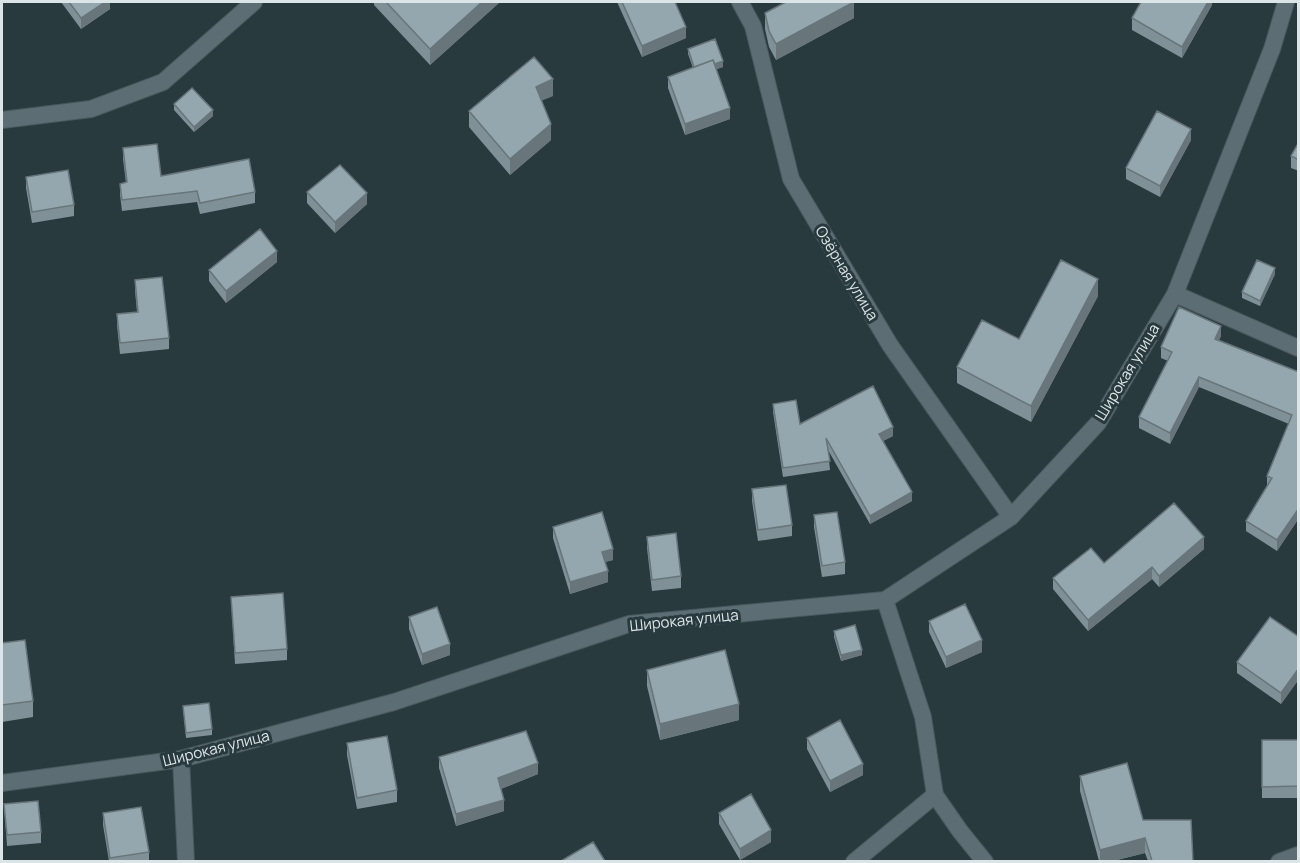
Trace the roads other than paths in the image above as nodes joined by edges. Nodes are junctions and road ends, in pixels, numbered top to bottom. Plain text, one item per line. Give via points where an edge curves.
1 (254, 2) edge
2 (740, 2) edge
3 (1286, 2) edge
4 (2, 120) edge
5 (1175, 294) junction
6 (1299, 348) edge
7 (1011, 517) junction
8 (885, 600) junction
9 (181, 759) junction
10 (2, 783) edge
11 (935, 795) junction
12 (1299, 855) edge
13 (186, 861) edge
14 (854, 861) edge
15 (985, 861) edge
16 (1279, 861) edge

1 - 4 street via 163,82 91,109
2 - 7 street, Озёрная улица via 753,26 791,179 890,345
3 - 5 street, Широкая улица via 1272,49
5 - 6 street
5 - 7 street, Широкая улица via 1098,423
7 - 8 street, Широкая улица
8 - 9 street, Широкая улица via 629,624 394,702
8 - 11 street via 923,717
9 - 10 street, Широкая улица
9 - 13 street
11 - 14 street
11 - 15 street
12 - 16 street

